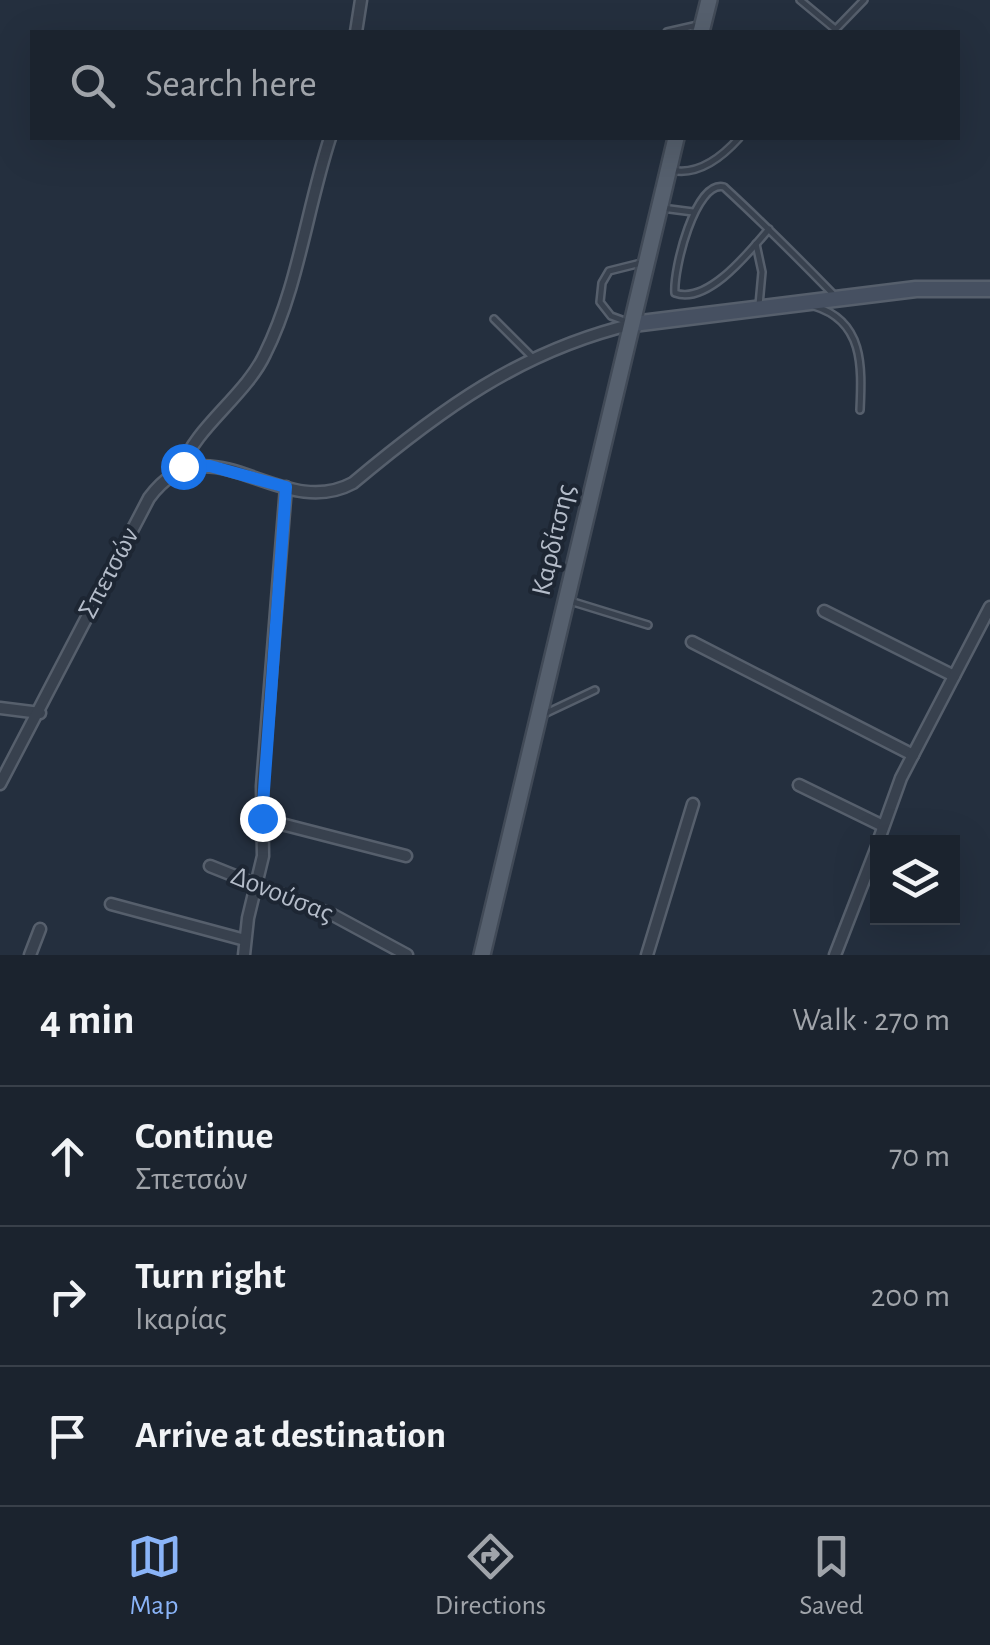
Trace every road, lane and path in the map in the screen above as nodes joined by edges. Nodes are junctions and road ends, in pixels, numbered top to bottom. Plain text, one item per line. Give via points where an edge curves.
1 (361, 0) edge
2 (709, 0) edge
3 (800, 0) edge
4 (864, 0) edge
5 (702, 28) edge
6 (356, 30) edge
7 (833, 30) edge
8 (835, 30) edge
9 (329, 140) edge
10 (674, 140) edge
11 (736, 140) edge
12 (668, 169) junction
13 (659, 208) junction
14 (694, 212) junction
15 (769, 229) junction
16 (756, 244) junction
17 (648, 262) junction
18 (990, 289) edge
19 (836, 298) junction
20 (801, 302) junction
21 (758, 308) junction
22 (494, 318) dead end
23 (633, 324) junction
24 (534, 358) junction
25 (860, 410) dead end
26 (183, 466) junction
27 (286, 487) junction
28 (566, 600) junction
29 (990, 607) edge
30 (824, 611) dead end
31 (648, 625) dead end
32 (692, 642) dead end
33 (954, 676) junction
34 (594, 690) dead end
35 (0, 708) edge
36 (40, 712) junction
37 (537, 717) junction
38 (913, 755) junction
39 (0, 784) edge
40 (799, 785) dead end
41 (693, 804) dead end
42 (262, 818) junction
43 (883, 826) junction
44 (880, 835) edge
45 (406, 856) dead end
46 (870, 864) edge
47 (210, 866) dead end
48 (258, 884) junction
49 (111, 904) dead end
50 (40, 929) dead end
51 (245, 940) junction
52 (30, 955) edge
53 (244, 955) edge
54 (407, 955) edge
55 (482, 955) edge
56 (647, 955) edge
57 (835, 955) edge

1 - 6 street
2 - 5 main road
3 - 7 lane
4 - 8 lane
9 - 26 street, Σπετσών via 266,353
10 - 12 main road, Καρδίτσης
11 - 12 lane via 702,166
12 - 13 main road, Καρδίτσης
13 - 14 lane
13 - 17 main road, Καρδίτσης
14 - 15 lane via 708,188 724,187
14 - 16 lane via 674,288 681,296 718,280
15 - 16 lane
15 - 19 lane
16 - 21 lane via 762,272
17 - 23 main road, Καρδίτσης
17 - 23 lane via 620,266 602,283 600,302 611,316
18 - 19 street via 937,287
19 - 20 street
20 - 21 street
20 - 25 lane via 829,311 850,329 862,366
21 - 23 street
22 - 24 lane
23 - 24 street
23 - 28 main road, Καρδίτσης
24 - 27 street via 464,395 343,488 325,494
26 - 27 street via 210,466
26 - 36 street, Σπετσών via 149,498
27 - 42 street
28 - 31 lane
28 - 37 main road, Καρδίτσης
29 - 33 street
30 - 33 street
32 - 38 street
33 - 38 street
34 - 37 lane
35 - 36 street
36 - 39 street, Σπετσών
37 - 55 main road, Καρδίτσης
38 - 43 street
40 - 43 street
41 - 56 street
42 - 45 street
42 - 48 street
43 - 44 street
46 - 57 street
47 - 48 street, Δονούσας
48 - 51 street
48 - 54 street, Δονούσας
49 - 51 street
50 - 52 street
51 - 53 street

